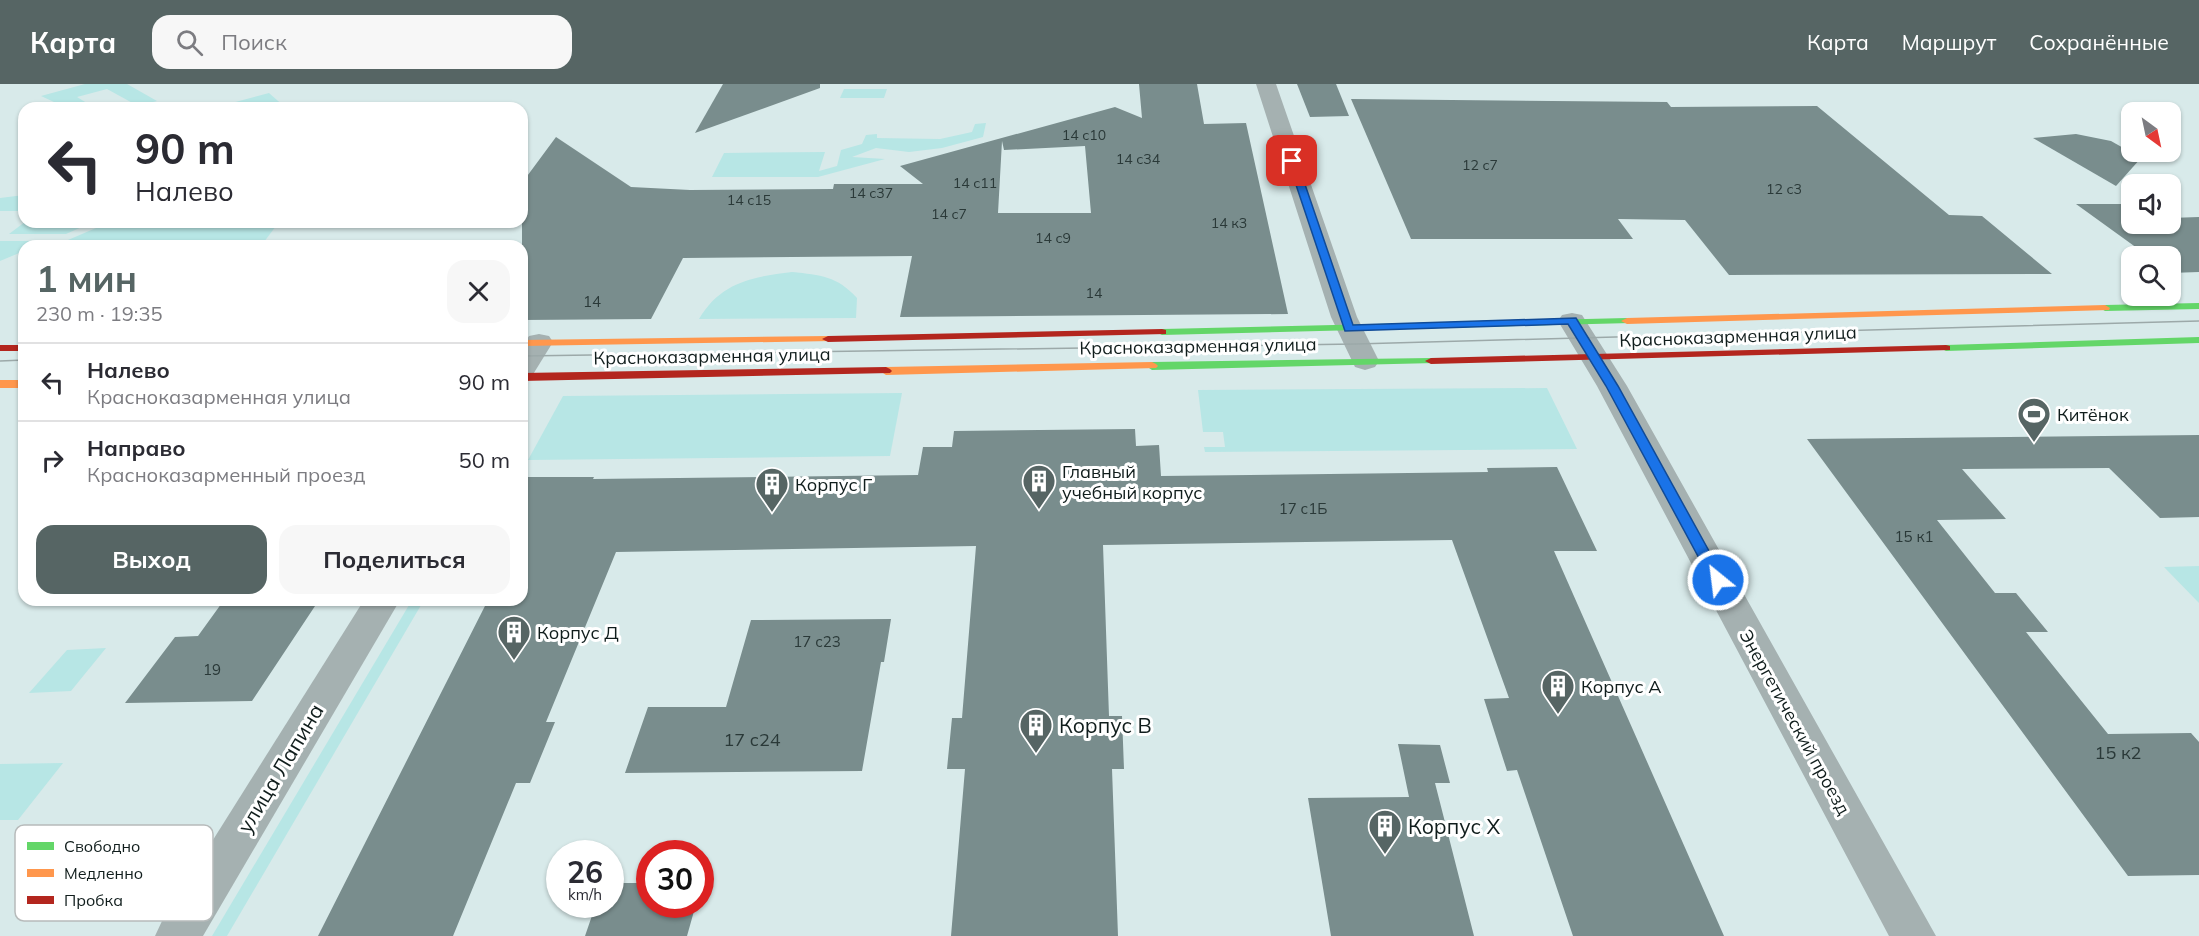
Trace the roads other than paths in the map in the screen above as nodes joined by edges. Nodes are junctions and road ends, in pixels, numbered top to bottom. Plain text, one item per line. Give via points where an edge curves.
1 (1266, 84) edge
2 (2199, 306) edge
3 (1572, 321) junction
4 (1349, 329) junction
5 (2199, 340) edge
6 (530, 343) edge
7 (0, 348) edge
8 (18, 348) edge
9 (1595, 358) junction
10 (1365, 361) junction
11 (528, 377) edge
12 (0, 384) edge
13 (18, 384) edge
14 (378, 606) edge
15 (213, 878) edge
16 (187, 921) edge
17 (178, 936) edge
18 (1912, 936) edge

1 - 4 street
2 - 3 main road, Красноказарменная улица
3 - 4 main road, Красноказарменная улица
3 - 9 street, Энергетический проезд
4 - 6 main road, Красноказарменная улица
4 - 10 street
5 - 9 main road, Красноказарменная улица
7 - 8 main road
9 - 10 main road, Красноказарменная улица
9 - 18 street, Энергетический проезд
10 - 11 main road, Красноказарменная улица
12 - 13 main road
14 - 15 street, улица Лапина
16 - 17 street, улица Лапина

